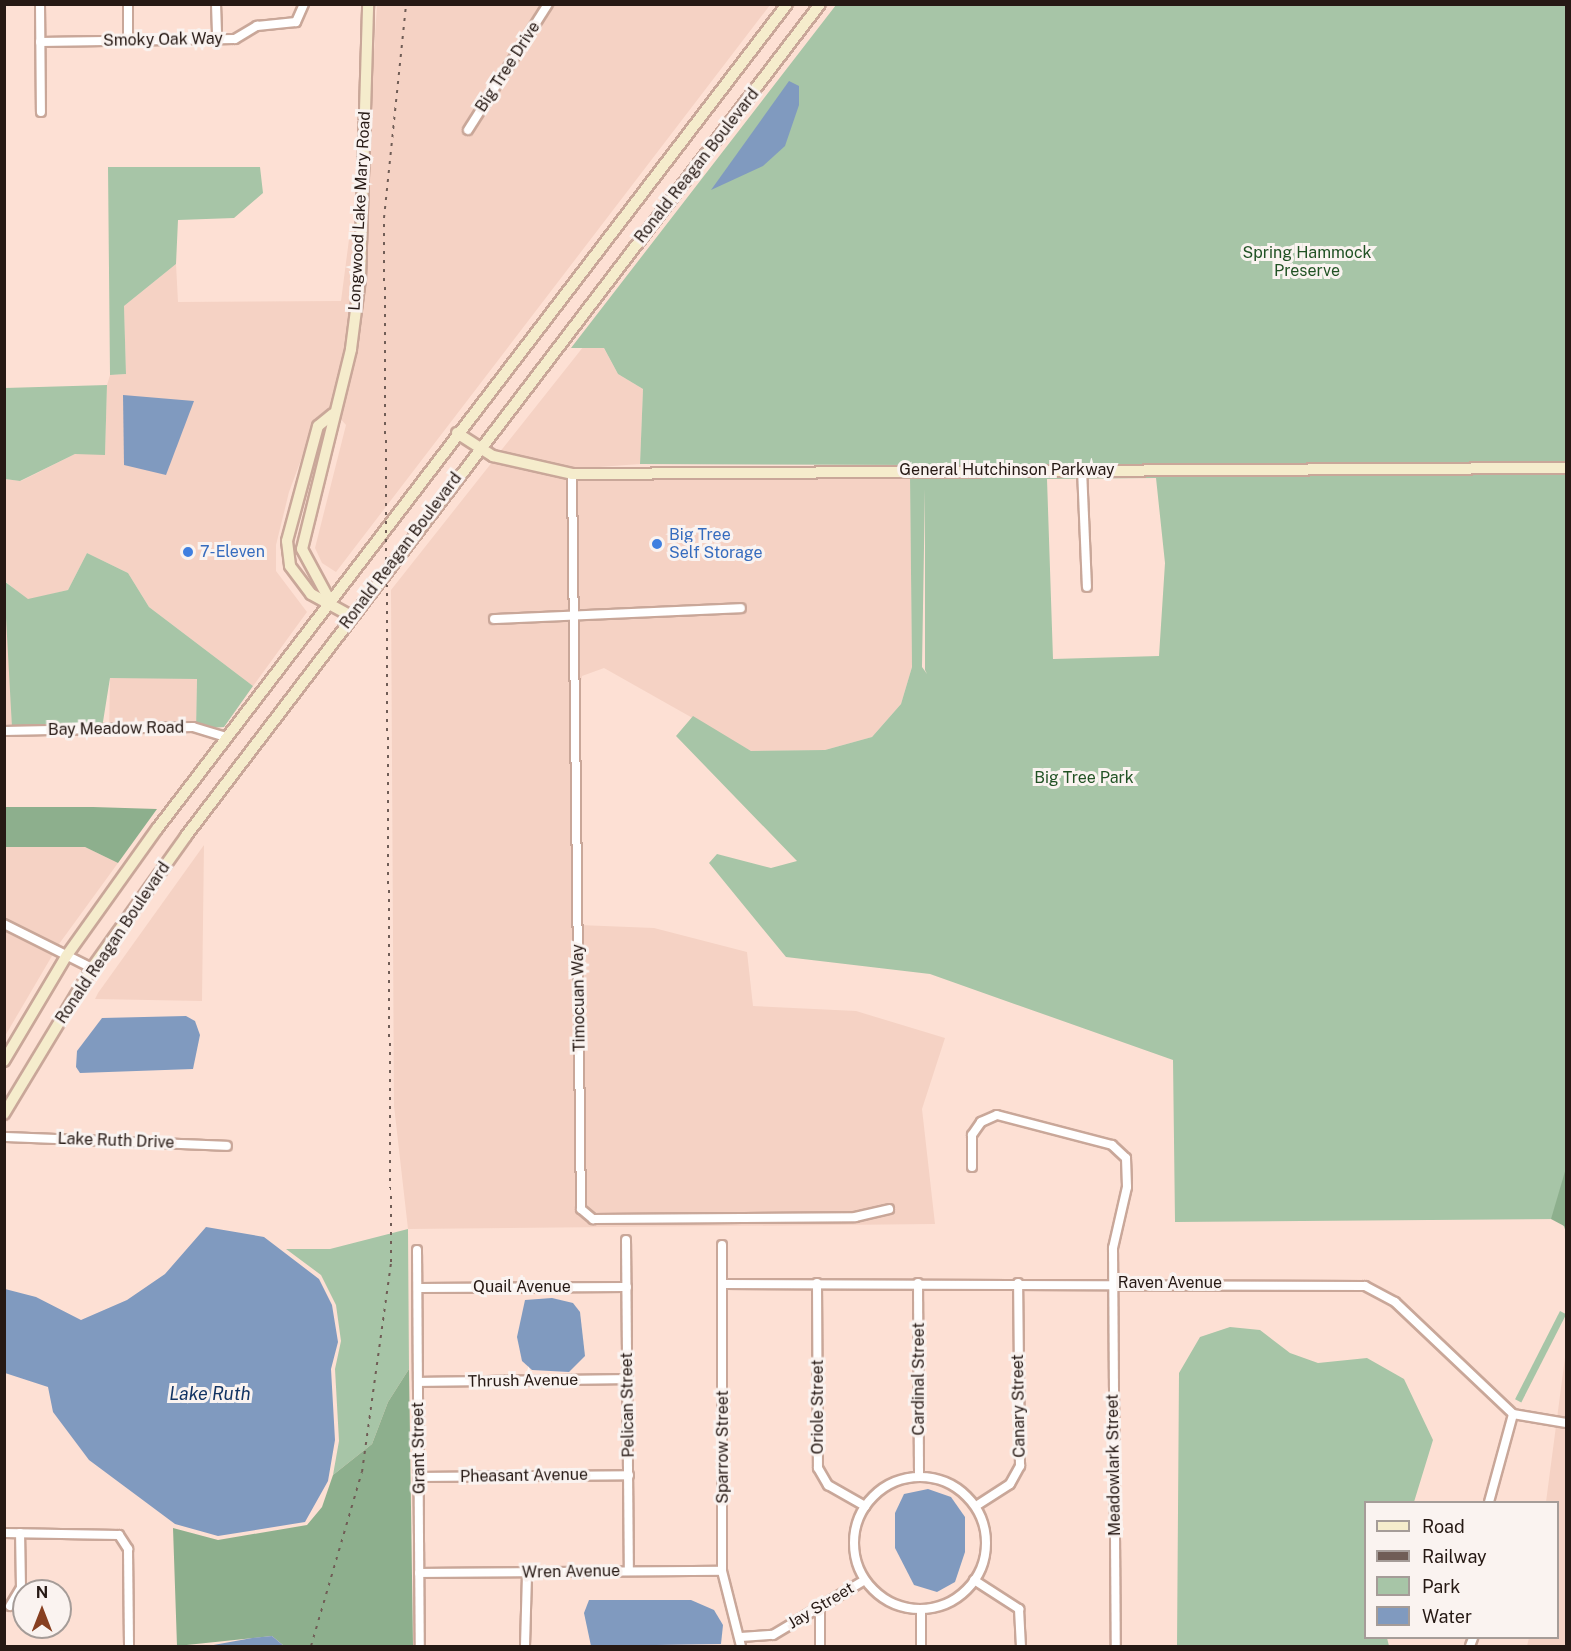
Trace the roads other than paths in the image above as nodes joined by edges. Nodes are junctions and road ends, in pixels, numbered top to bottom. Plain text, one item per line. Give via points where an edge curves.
1 (40, 4) edge
2 (128, 4) edge
3 (216, 4) edge
4 (304, 4) edge
5 (368, 4) edge
6 (548, 4) edge
7 (787, 4) edge
8 (820, 4) edge
9 (217, 40) junction
10 (128, 41) junction
11 (40, 42) junction
12 (41, 112) dead end
13 (468, 130) dead end
14 (333, 414) junction
15 (457, 433) junction
16 (480, 447) junction
17 (1566, 468) edge
18 (1082, 469) junction
19 (572, 474) junction
20 (1087, 587) dead end
21 (330, 601) junction
22 (741, 608) dead end
23 (351, 616) junction
24 (495, 619) dead end
25 (574, 620) junction
26 (4, 731) edge
27 (225, 737) junction
28 (4, 924) edge
29 (67, 956) junction
30 (92, 968) junction
31 (4, 1061) edge
32 (4, 1114) edge
33 (4, 1137) edge
34 (227, 1146) dead end
35 (972, 1167) dead end
36 (889, 1209) dead end
37 (626, 1240) dead end
38 (722, 1245) dead end
39 (417, 1250) dead end
40 (817, 1283) junction
41 (918, 1283) junction
42 (1018, 1283) junction
43 (1113, 1283) junction
44 (723, 1284) junction
45 (627, 1287) junction
46 (418, 1288) junction
47 (628, 1379) junction
48 (418, 1382) junction
49 (1513, 1414) junction
50 (1566, 1422) edge
51 (629, 1475) junction
52 (919, 1475) junction
53 (419, 1477) junction
54 (1491, 1501) edge
55 (865, 1506) junction
56 (976, 1506) junction
57 (4, 1533) edge
58 (20, 1533) junction
59 (629, 1570) junction
60 (722, 1570) junction
61 (419, 1573) junction
62 (527, 1573) junction
63 (865, 1580) junction
64 (974, 1580) junction
65 (10, 1606) dead end
66 (820, 1608) junction
67 (921, 1612) junction
68 (741, 1637) junction
69 (129, 1646) edge
70 (420, 1647) edge
71 (525, 1647) edge
72 (741, 1647) edge
73 (820, 1647) edge
74 (921, 1647) edge
75 (1021, 1647) edge
76 (1116, 1647) edge

1 - 11 street
2 - 10 street
3 - 9 street
4 - 9 street, Smoky Oak Way via 303,15 290,25 258,26 235,39
5 - 14 main road, Longwood Lake Mary Road via 360,279 351,349
6 - 13 street, Big Tree Drive
7 - 15 main road, Ronald Reagan Boulevard
8 - 16 main road, Ronald Reagan Boulevard
9 - 10 street, Smoky Oak Way
10 - 11 street, Smoky Oak Way
11 - 12 street
14 - 21 main road, Longwood Lake Mary Road via 336,427 302,549
14 - 21 main road, Longwood Lake Mary Road via 318,426 287,541 290,566 311,594
15 - 16 main road, General Hutchinson Parkway
15 - 21 main road, Ronald Reagan Boulevard
16 - 19 main road, General Hutchinson Parkway via 532,468
16 - 23 main road, Ronald Reagan Boulevard
17 - 18 main road, General Hutchinson Parkway
18 - 19 main road, General Hutchinson Parkway
18 - 20 street
19 - 25 street, Timocuan Way
21 - 23 main road
21 - 27 main road, Ronald Reagan Boulevard
22 - 25 street
23 - 30 main road, Ronald Reagan Boulevard
24 - 25 street
25 - 36 street, Timocuan Way via 586,1217 855,1217
26 - 27 street, Bay Meadow Road via 193,728
27 - 29 main road, Ronald Reagan Boulevard
28 - 29 street
29 - 30 street
29 - 31 main road, Ronald Reagan Boulevard
30 - 32 main road, Ronald Reagan Boulevard
33 - 34 street, Lake Ruth Drive
35 - 43 street, Meadowlark Street via 972,1135 981,1122 997,1115 1120,1150 1128,1172 1115,1236
37 - 45 street, Pelican Street
38 - 44 street, Sparrow Street
39 - 46 street, Grant Street
40 - 41 street, Raven Avenue
40 - 44 street, Raven Avenue
40 - 55 street, Oriole Street via 818,1468 828,1485
41 - 42 street, Raven Avenue
41 - 52 street, Cardinal Street
42 - 43 street, Raven Avenue
42 - 56 street, Canary Street via 1020,1466 1010,1484
43 - 49 street, Raven Avenue via 1345,1284 1380,1291
43 - 76 street, Meadowlark Street
44 - 60 street, Sparrow Street
45 - 46 street, Quail Avenue
45 - 47 street, Pelican Street
46 - 48 street, Grant Street
47 - 48 street, Thrush Avenue
47 - 51 street, Pelican Street
48 - 53 street, Grant Street
49 - 50 street
49 - 54 street
51 - 53 street, Pheasant Avenue
51 - 59 street, Pelican Street
52 - 55 street via 886,1484
52 - 56 street via 948,1482
53 - 61 street, Grant Street
55 - 63 street via 857,1550
56 - 64 street via 982,1552
57 - 58 street
58 - 65 street via 21,1588
58 - 69 street via 109,1532 125,1541
59 - 60 street, Wren Avenue
59 - 62 street, Wren Avenue
60 - 68 street, Sparrow Street
61 - 62 street, Wren Avenue
61 - 70 street, Grant Street
62 - 71 street
63 - 66 street, Jay Street
63 - 67 street via 883,1602
64 - 67 street via 950,1605
64 - 75 street via 1019,1609
66 - 68 street, Jay Street via 773,1635
66 - 73 street
67 - 74 street
68 - 72 street, Sparrow Street

